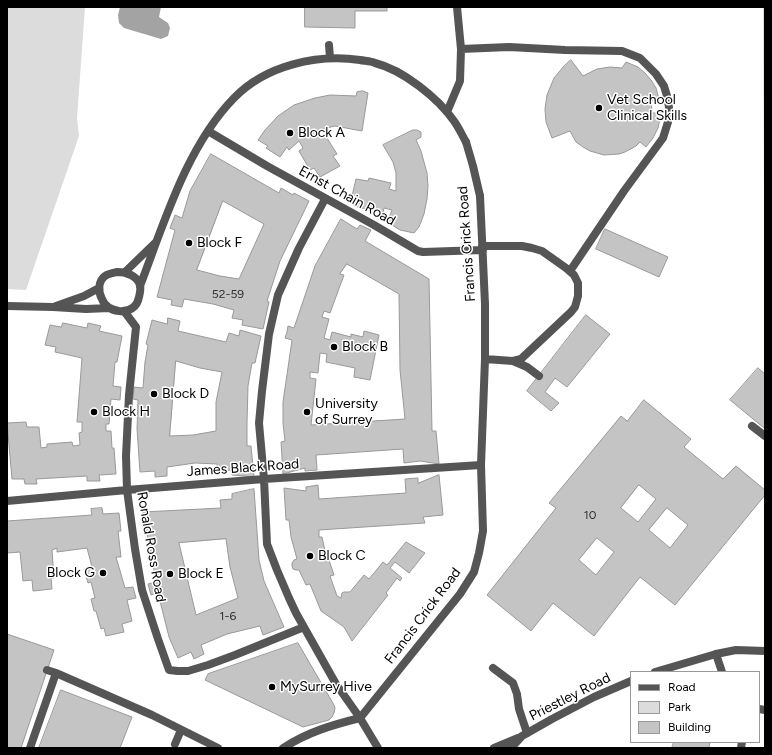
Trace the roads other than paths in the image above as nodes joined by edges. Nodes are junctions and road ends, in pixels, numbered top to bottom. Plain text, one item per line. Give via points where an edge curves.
1 (457, 7) edge
2 (329, 45) dead end
3 (461, 49) junction
4 (330, 58) junction
5 (447, 112) junction
6 (208, 131) junction
7 (324, 198) junction
8 (158, 239) junction
9 (483, 248) junction
10 (570, 271) junction
11 (125, 272) junction
12 (140, 286) junction
13 (99, 288) junction
14 (7, 306) edge
15 (53, 307) junction
16 (109, 308) junction
17 (124, 311) junction
18 (485, 359) junction
19 (513, 361) junction
20 (539, 376) dead end
21 (752, 426) dead end
22 (765, 436) edge
23 (481, 465) junction
24 (264, 479) junction
25 (127, 490) junction
26 (7, 501) edge
27 (304, 627) junction
28 (765, 651) edge
29 (716, 654) junction
30 (492, 668) dead end
31 (47, 670) dead end
32 (659, 671) edge
33 (722, 671) edge
34 (56, 673) junction
35 (630, 681) edge
36 (360, 718) junction
37 (181, 730) junction
38 (525, 735) junction
39 (175, 744) dead end
40 (30, 748) edge
41 (218, 748) edge
42 (283, 748) edge
43 (378, 748) edge
44 (494, 748) edge
45 (511, 748) edge

1 - 3 street
2 - 4 street
3 - 5 street via 460,81
3 - 10 street via 509,47 622,51 640,58 664,86 669,107 663,138
4 - 5 street, Francis Crick Road via 375,62 387,67 416,84
4 - 6 street, Francis Crick Road via 292,64 266,75 235,97
5 - 9 street, Francis Crick Road via 466,142 473,166 480,196
6 - 7 street, Ernst Chain Road
6 - 8 street, Francis Crick Road via 174,197
7 - 9 street, Ernst Chain Road via 418,251
7 - 24 street via 278,295 269,334 259,423
8 - 11 street, Francis Crick Road
8 - 12 street, Francis Crick Road
9 - 10 street, Ernst Chain Road via 522,246 542,251
9 - 18 street, Francis Crick Road
10 - 19 street via 579,290 571,312 521,359
11 - 12 street via 137,280
11 - 13 street via 104,276
12 - 17 street via 138,302 132,309
13 - 15 street
13 - 16 street via 102,300
14 - 15 street
15 - 16 street
16 - 17 street
17 - 25 street, Ronald Ross Road via 136,328 129,395
18 - 19 street
18 - 23 street, Francis Crick Road
19 - 20 street
21 - 22 street
23 - 24 street, James Black Road
23 - 36 street, Francis Crick Road via 483,531 474,572 460,594
24 - 25 street, James Black Road
24 - 27 street via 267,544 276,570
25 - 26 street, James Black Road
25 - 27 street, Ronald Ross Road via 142,590 170,670 188,671 201,667
27 - 36 street via 336,684
28 - 29 street via 736,650
29 - 32 street
29 - 33 street
30 - 38 street via 513,683
31 - 34 street
34 - 37 street
34 - 40 street
35 - 38 street, Priestley Road via 552,718
36 - 42 street via 315,732
36 - 43 street
37 - 39 street
37 - 41 street
38 - 44 street, Priestley Road
38 - 45 street, Priestley Road

